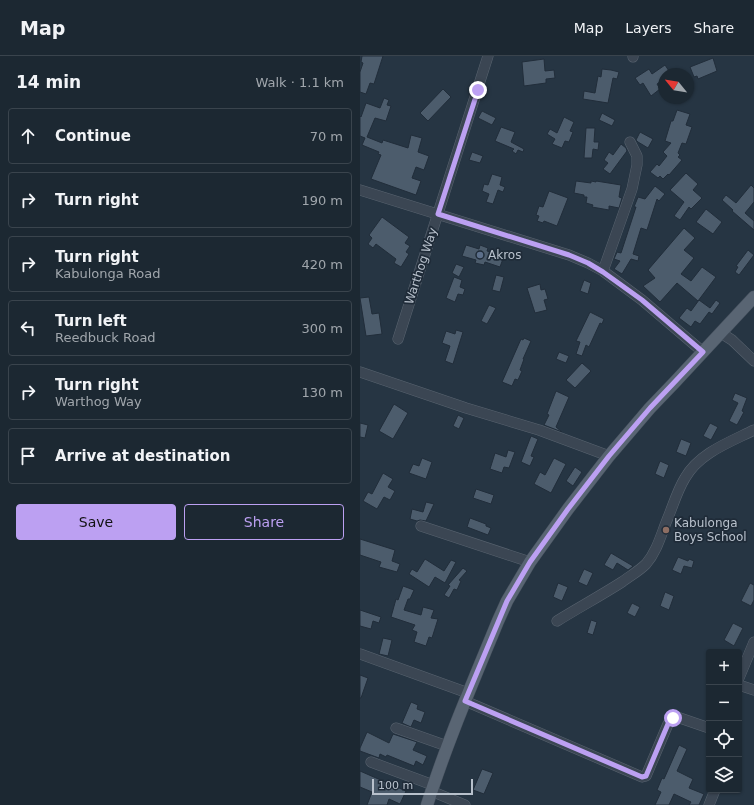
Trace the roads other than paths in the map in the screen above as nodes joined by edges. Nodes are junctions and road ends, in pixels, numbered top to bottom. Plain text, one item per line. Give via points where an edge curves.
1 (488, 56) edge
2 (630, 142) dead end
3 (360, 190) edge
4 (438, 214) junction
5 (603, 272) junction
6 (754, 297) edge
7 (721, 333) junction
8 (398, 339) dead end
9 (703, 352) junction
10 (753, 358) edge
11 (360, 372) edge
12 (754, 430) edge
13 (609, 456) junction
14 (421, 526) dead end
15 (530, 562) junction
16 (556, 622) dead end
17 (754, 642) edge
18 (360, 654) edge
19 (742, 671) edge
20 (742, 686) edge
21 (754, 690) edge
22 (466, 697) junction
23 (706, 727) edge
24 (396, 728) dead end
25 (447, 746) junction
26 (371, 762) dead end
27 (432, 788) junction
28 (714, 793) edge
29 (427, 805) edge
30 (466, 805) edge
31 (709, 805) edge

1 - 4 street, Warthog Way
2 - 5 street via 637,156 637,165 632,189
3 - 4 street
4 - 5 street via 569,255
4 - 8 street, Warthog Way
5 - 9 street via 642,300
6 - 7 main road
7 - 9 main road
7 - 10 street
9 - 13 main road
11 - 13 street via 539,430
12 - 16 street via 721,446 692,468 679,490 657,547 645,565
13 - 15 main road
14 - 15 street
15 - 22 main road via 507,601
17 - 19 street
18 - 22 street
20 - 21 street
22 - 23 street via 642,777 646,776 668,724 673,718 677,717
22 - 25 main road
24 - 25 street
25 - 27 main road
26 - 27 street
27 - 29 main road
27 - 30 street
28 - 31 street

